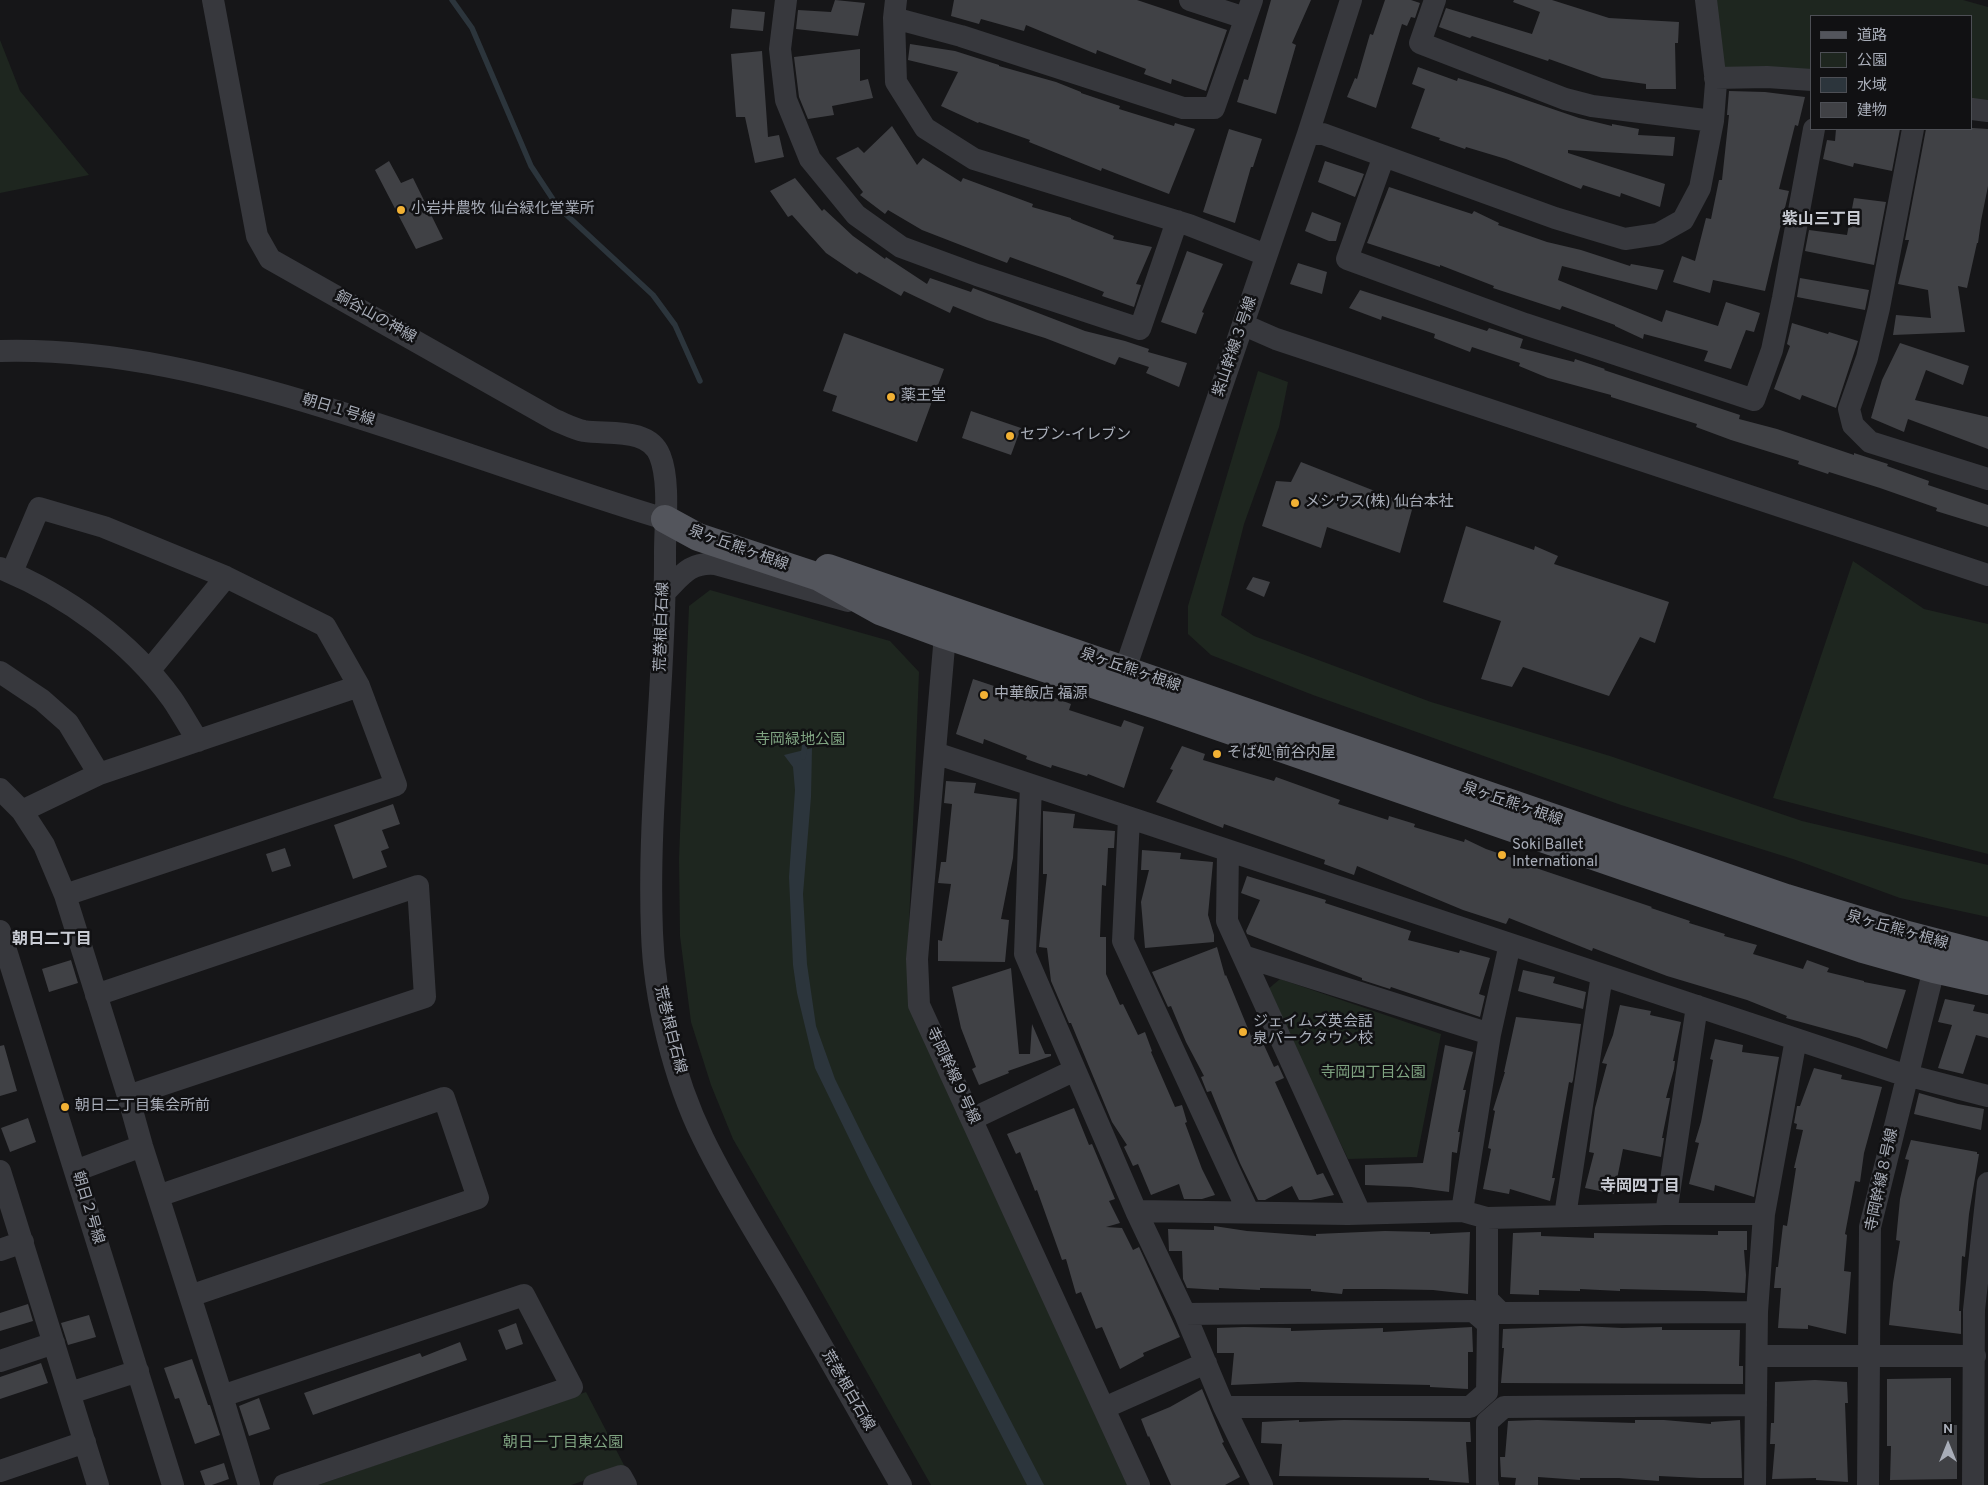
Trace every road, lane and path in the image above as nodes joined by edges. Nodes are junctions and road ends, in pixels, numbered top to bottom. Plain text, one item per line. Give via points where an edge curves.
1 (213, 0) edge
2 (786, 0) edge
3 (1190, 0) edge
4 (1351, 0) edge
5 (1435, 0) edge
6 (1706, 0) edge
7 (895, 9) edge
8 (1248, 9) edge
9 (1715, 78) junction
10 (1810, 80) edge
11 (1973, 108) edge
12 (1988, 111) edge
13 (1713, 121) junction
14 (1814, 130) edge
15 (1913, 130) edge
16 (1308, 134) junction
17 (1384, 156) junction
18 (1177, 221) junction
19 (1266, 254) junction
20 (1244, 325) junction
21 (0, 351) edge
22 (1988, 478) edge
23 (664, 519) junction
24 (6, 570) edge
25 (1988, 575) edge
26 (226, 577) junction
27 (665, 592) junction
28 (880, 611) junction
29 (946, 635) junction
30 (0, 672) edge
31 (149, 672) junction
32 (1121, 681) junction
33 (359, 686) junction
34 (198, 742) junction
35 (935, 753) junction
36 (99, 774) junction
37 (1031, 786) junction
38 (0, 789) edge
39 (22, 810) junction
40 (1129, 818) junction
41 (1228, 851) junction
42 (65, 895) junction
43 (0, 932) edge
44 (1510, 944) junction
45 (1243, 956) junction
46 (1988, 956) edge
47 (1934, 969) junction
48 (6, 971) edge
49 (1602, 975) junction
50 (1988, 981) edge
51 (96, 995) junction
52 (1696, 1006) junction
53 (1490, 1034) junction
54 (1796, 1039) junction
55 (1075, 1070) junction
56 (1906, 1075) junction
57 (128, 1096) junction
58 (1988, 1096) edge
59 (972, 1119) junction
60 (142, 1146) junction
61 (0, 1171) edge
62 (75, 1171) junction
63 (1988, 1183) edge
64 (158, 1196) junction
65 (1136, 1211) junction
66 (1248, 1211) junction
67 (1462, 1211) junction
68 (1360, 1213) junction
69 (1986, 1213) edge
70 (1666, 1214) junction
71 (1764, 1214) junction
72 (1565, 1216) junction
73 (1487, 1218) junction
74 (22, 1242) junction
75 (0, 1250) edge
76 (190, 1296) junction
77 (1981, 1310) edge
78 (1757, 1312) junction
79 (1186, 1314) junction
80 (54, 1343) junction
81 (1757, 1356) junction
82 (1974, 1356) junction
83 (1869, 1357) junction
84 (0, 1361) edge
85 (1206, 1363) junction
86 (138, 1371) junction
87 (70, 1392) junction
88 (222, 1396) junction
89 (1981, 1400) edge
90 (1756, 1405) junction
91 (1224, 1407) junction
92 (1104, 1408) junction
93 (85, 1442) junction
94 (0, 1471) edge
95 (98, 1485) edge
96 (173, 1485) edge
97 (249, 1485) edge
98 (284, 1485) edge
99 (594, 1485) edge
100 (626, 1485) edge
101 (901, 1485) edge
102 (1139, 1485) edge
103 (1262, 1485) edge
104 (1488, 1485) edge
105 (1755, 1485) edge
106 (1868, 1485) edge
107 (1973, 1485) edge

1 - 23 street, 銅谷山の神線 via 257,236 270,259 556,420 582,430 647,440 656,448 665,474
2 - 18 street via 780,48 786,100 810,159 856,214 901,247 1140,329
3 - 8 street
4 - 16 street, 紫山幹線３号線
5 - 13 street via 1420,43 1565,99 1592,106
6 - 9 street
7 - 8 street via 961,36 1183,108 1214,108
7 - 18 street via 896,82 924,128 974,159
9 - 10 street
9 - 13 street
11 - 12 street
13 - 17 street via 1700,188 1683,220 1658,234 1624,239 1555,218
14 - 17 street via 1782,307 1772,350 1754,400 1525,324 1347,260
15 - 22 street via 1879,308 1867,358 1849,409 1853,425 1870,442
16 - 17 street via 1323,134
16 - 19 street, 紫山幹線３号線
18 - 19 street
19 - 20 street, 紫山幹線３号線
20 - 25 street via 1286,342
20 - 32 street, 紫山幹線３号線
21 - 23 street, 朝日１号線 via 138,361 209,374 400,430
23 - 27 street, 荒巻根白石線
23 - 28 main road, 泉ヶ丘熊ヶ根線 via 698,537 819,577
23 - 32 main road, 泉ヶ丘熊ヶ根線 via 701,524
24 - 26 street via 39,508 104,527
24 - 31 street via 76,608 110,634
26 - 31 street
26 - 33 street via 325,626
27 - 28 street via 693,565 704,563
27 - 101 street, 荒巻根白石線 via 652,832 652,933 661,1010 684,1089 702,1136
28 - 29 main road, 泉ヶ丘熊ヶ根線
29 - 32 main road, 泉ヶ丘熊ヶ根線
29 - 35 street, 寺岡幹線９号線
30 - 36 street via 42,700 68,723
31 - 34 street via 172,699
32 - 46 main road, 泉ヶ丘熊ヶ根線 via 1553,819 1786,898
32 - 47 main road, 泉ヶ丘熊ヶ根線 via 1863,949
33 - 34 street
33 - 42 street via 396,785
34 - 36 street
35 - 37 street
35 - 59 street, 寺岡幹線９号線 via 917,959 920,1005
36 - 39 street
37 - 40 street
37 - 55 street via 1025,954
38 - 39 street
39 - 42 street via 44,845
40 - 41 street
40 - 66 street via 1123,941
41 - 44 street
41 - 45 street via 1227,921
42 - 51 street
43 - 48 street, 朝日２号線
44 - 49 street
44 - 53 street
45 - 53 street
45 - 68 street
47 - 50 main road, 泉ヶ丘熊ヶ根線
47 - 56 street, 寺岡幹線８号線
48 - 62 street, 朝日２号線
49 - 52 street
49 - 72 street
51 - 57 street
51 - 57 street via 418,886 425,997
52 - 54 street
52 - 70 street
53 - 67 street
54 - 56 street
54 - 71 street
55 - 59 street
55 - 65 street
56 - 58 street
56 - 83 street, 寺岡幹線８号線 via 1870,1226
57 - 60 street
59 - 92 street, 寺岡幹線９号線
60 - 62 street
60 - 64 street
61 - 74 street
62 - 86 street, 朝日２号線
63 - 69 street
64 - 76 street
64 - 76 street via 444,1098 478,1198
65 - 66 street
65 - 79 street
66 - 68 street
67 - 68 street
67 - 73 street
69 - 77 street
70 - 71 street
70 - 72 street
71 - 78 street
72 - 73 street
73 - 78 street via 1487,1299 1501,1313
74 - 75 street
74 - 80 street
76 - 88 street
77 - 82 street
78 - 81 street
79 - 85 street
79 - 91 street via 1473,1311 1488,1324 1487,1392 1470,1407
80 - 84 street
80 - 87 street
81 - 83 street
81 - 90 street
82 - 83 street
82 - 89 street
83 - 106 street, 寺岡幹線８号線
85 - 91 street
85 - 92 street
86 - 87 street
86 - 96 street, 朝日２号線
87 - 93 street
88 - 97 street
88 - 98 street via 524,1295 572,1387
89 - 107 street
90 - 104 street via 1504,1407 1487,1422
90 - 105 street
91 - 103 street
92 - 102 street, 寺岡幹線９号線
93 - 94 street
93 - 95 street
99 - 100 street via 622,1476

